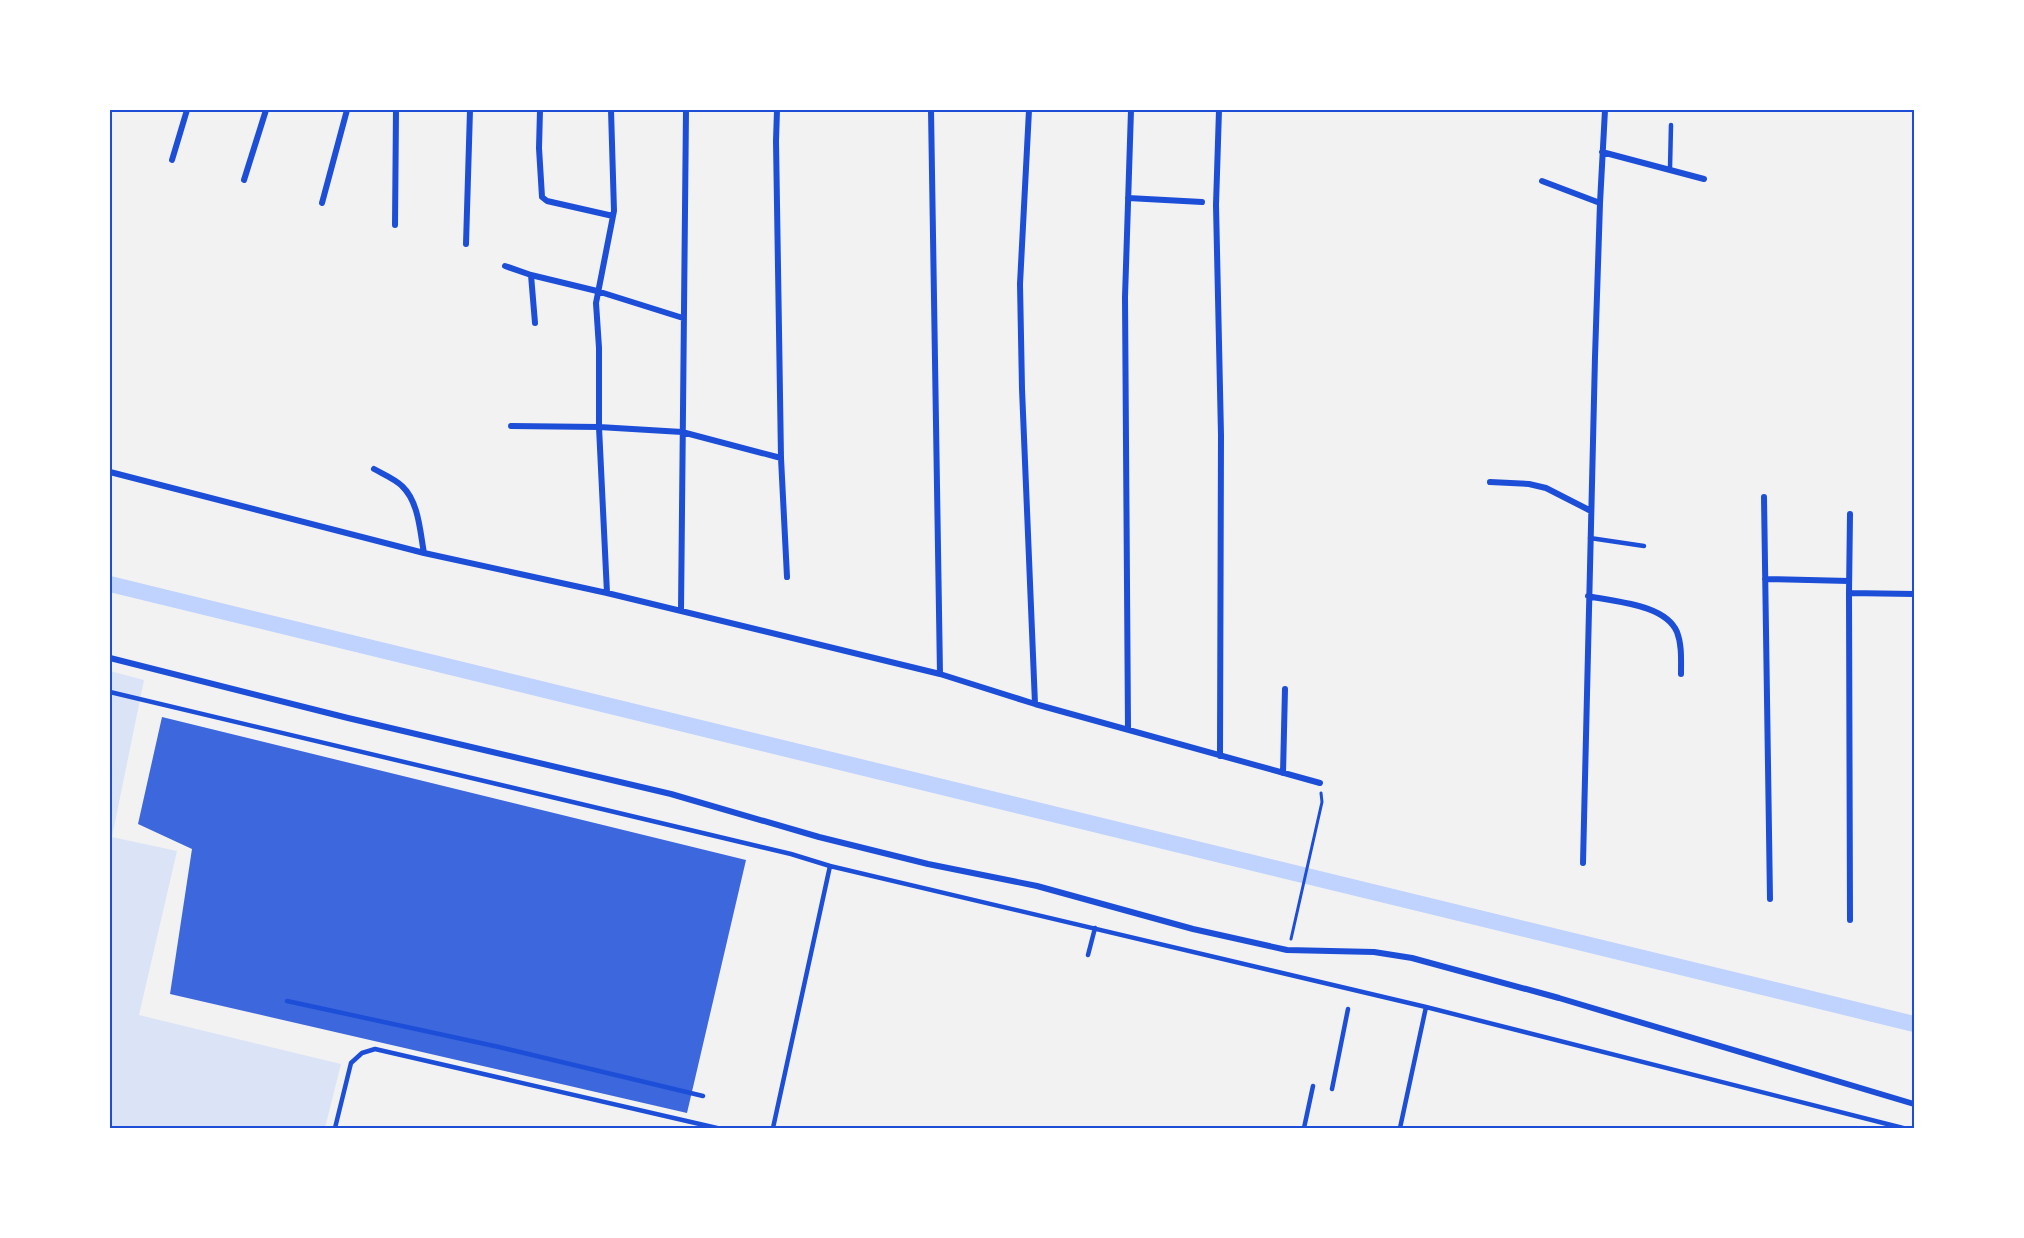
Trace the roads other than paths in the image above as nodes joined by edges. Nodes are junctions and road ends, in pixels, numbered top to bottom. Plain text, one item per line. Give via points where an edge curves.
1 (187, 110) edge
2 (266, 110) edge
3 (347, 110) edge
4 (396, 110) edge
5 (470, 110) edge
6 (540, 110) edge
7 (611, 110) edge
8 (686, 110) edge
9 (777, 110) edge
10 (931, 110) edge
11 (1029, 110) edge
12 (1131, 110) edge
13 (1220, 110) edge
14 (1605, 110) edge
15 (1671, 125) dead end
16 (1602, 152) junction
17 (171, 160) dead end
18 (1670, 168) junction
19 (1704, 179) dead end
20 (244, 180) dead end
21 (1542, 181) dead end
22 (1128, 198) junction
23 (1202, 202) dead end
24 (322, 203) dead end
25 (1600, 203) junction
26 (613, 216) junction
27 (395, 225) dead end
28 (466, 244) dead end
29 (505, 266) dead end
30 (531, 274) junction
31 (597, 291) junction
32 (683, 318) junction
33 (535, 324) dead end
34 (511, 426) dead end
35 (599, 427) junction
36 (682, 432) junction
37 (780, 458) junction
38 (374, 469) dead end
39 (110, 472) edge
40 (1490, 482) dead end
41 (1764, 497) dead end
42 (1591, 511) junction
43 (1850, 514) dead end
44 (1590, 538) junction
45 (1644, 546) dead end
46 (424, 553) junction
47 (787, 578) dead end
48 (1765, 579) junction
49 (1849, 581) junction
50 (607, 593) junction
51 (1849, 593) junction
52 (1914, 594) edge
53 (1588, 597) junction
54 (681, 611) junction
55 (110, 658) edge
56 (940, 674) junction
57 (1681, 674) dead end
58 (1286, 689) dead end
59 (110, 693) edge
60 (1035, 704) junction
61 (1128, 729) junction
62 (1220, 756) junction
63 (1283, 773) junction
64 (1320, 783) dead end
65 (1583, 863) dead end
66 (830, 866) junction
67 (1770, 899) dead end
68 (1850, 920) dead end
69 (1095, 928) junction
70 (1088, 955) dead end
71 (287, 1001) dead end
72 (1426, 1007) junction
73 (1348, 1009) dead end
74 (1313, 1086) dead end
75 (1332, 1089) dead end
76 (703, 1096) dead end
77 (1914, 1104) edge
78 (335, 1128) edge
79 (717, 1128) edge
80 (773, 1128) edge
81 (1304, 1128) edge
82 (1400, 1128) edge
83 (1903, 1128) edge

1 - 17 street
2 - 20 street
3 - 24 street
4 - 27 street
5 - 28 street
6 - 26 street via 542,197
7 - 26 street
8 - 32 street
9 - 37 street
10 - 56 street
11 - 60 street via 1020,284
12 - 22 street
13 - 62 street via 1216,205 1221,435
14 - 16 street
15 - 18 lane
16 - 18 street
16 - 25 street
18 - 19 street
21 - 25 street
22 - 23 street
22 - 61 street
25 - 42 street
26 - 31 street
29 - 30 street
30 - 31 street
30 - 33 street
31 - 32 street
31 - 35 street
32 - 36 street
34 - 35 street
35 - 36 street
35 - 50 street
36 - 37 street
36 - 54 street
37 - 47 street
38 - 46 street via 402,486 412,500
39 - 46 street
40 - 42 street via 1546,488
41 - 48 street
42 - 44 street
43 - 49 street
44 - 45 lane
44 - 53 street
46 - 50 street
48 - 49 street
48 - 67 street
49 - 51 street
50 - 54 street
51 - 52 street
51 - 68 street
53 - 57 street via 1653,610 1668,618 1681,647
53 - 65 street
54 - 56 street
55 - 77 street via 671,794 819,837 1037,886 1193,929 1287,950 1374,952 1412,958
56 - 60 street
58 - 63 street
59 - 66 lane
60 - 61 street
61 - 62 street
62 - 63 street
63 - 64 street
66 - 69 lane
66 - 80 lane
69 - 70 lane
69 - 72 lane
71 - 76 lane
72 - 82 lane
72 - 83 lane
73 - 75 lane
74 - 81 lane
78 - 79 lane via 351,1063 362,1053 375,1049

